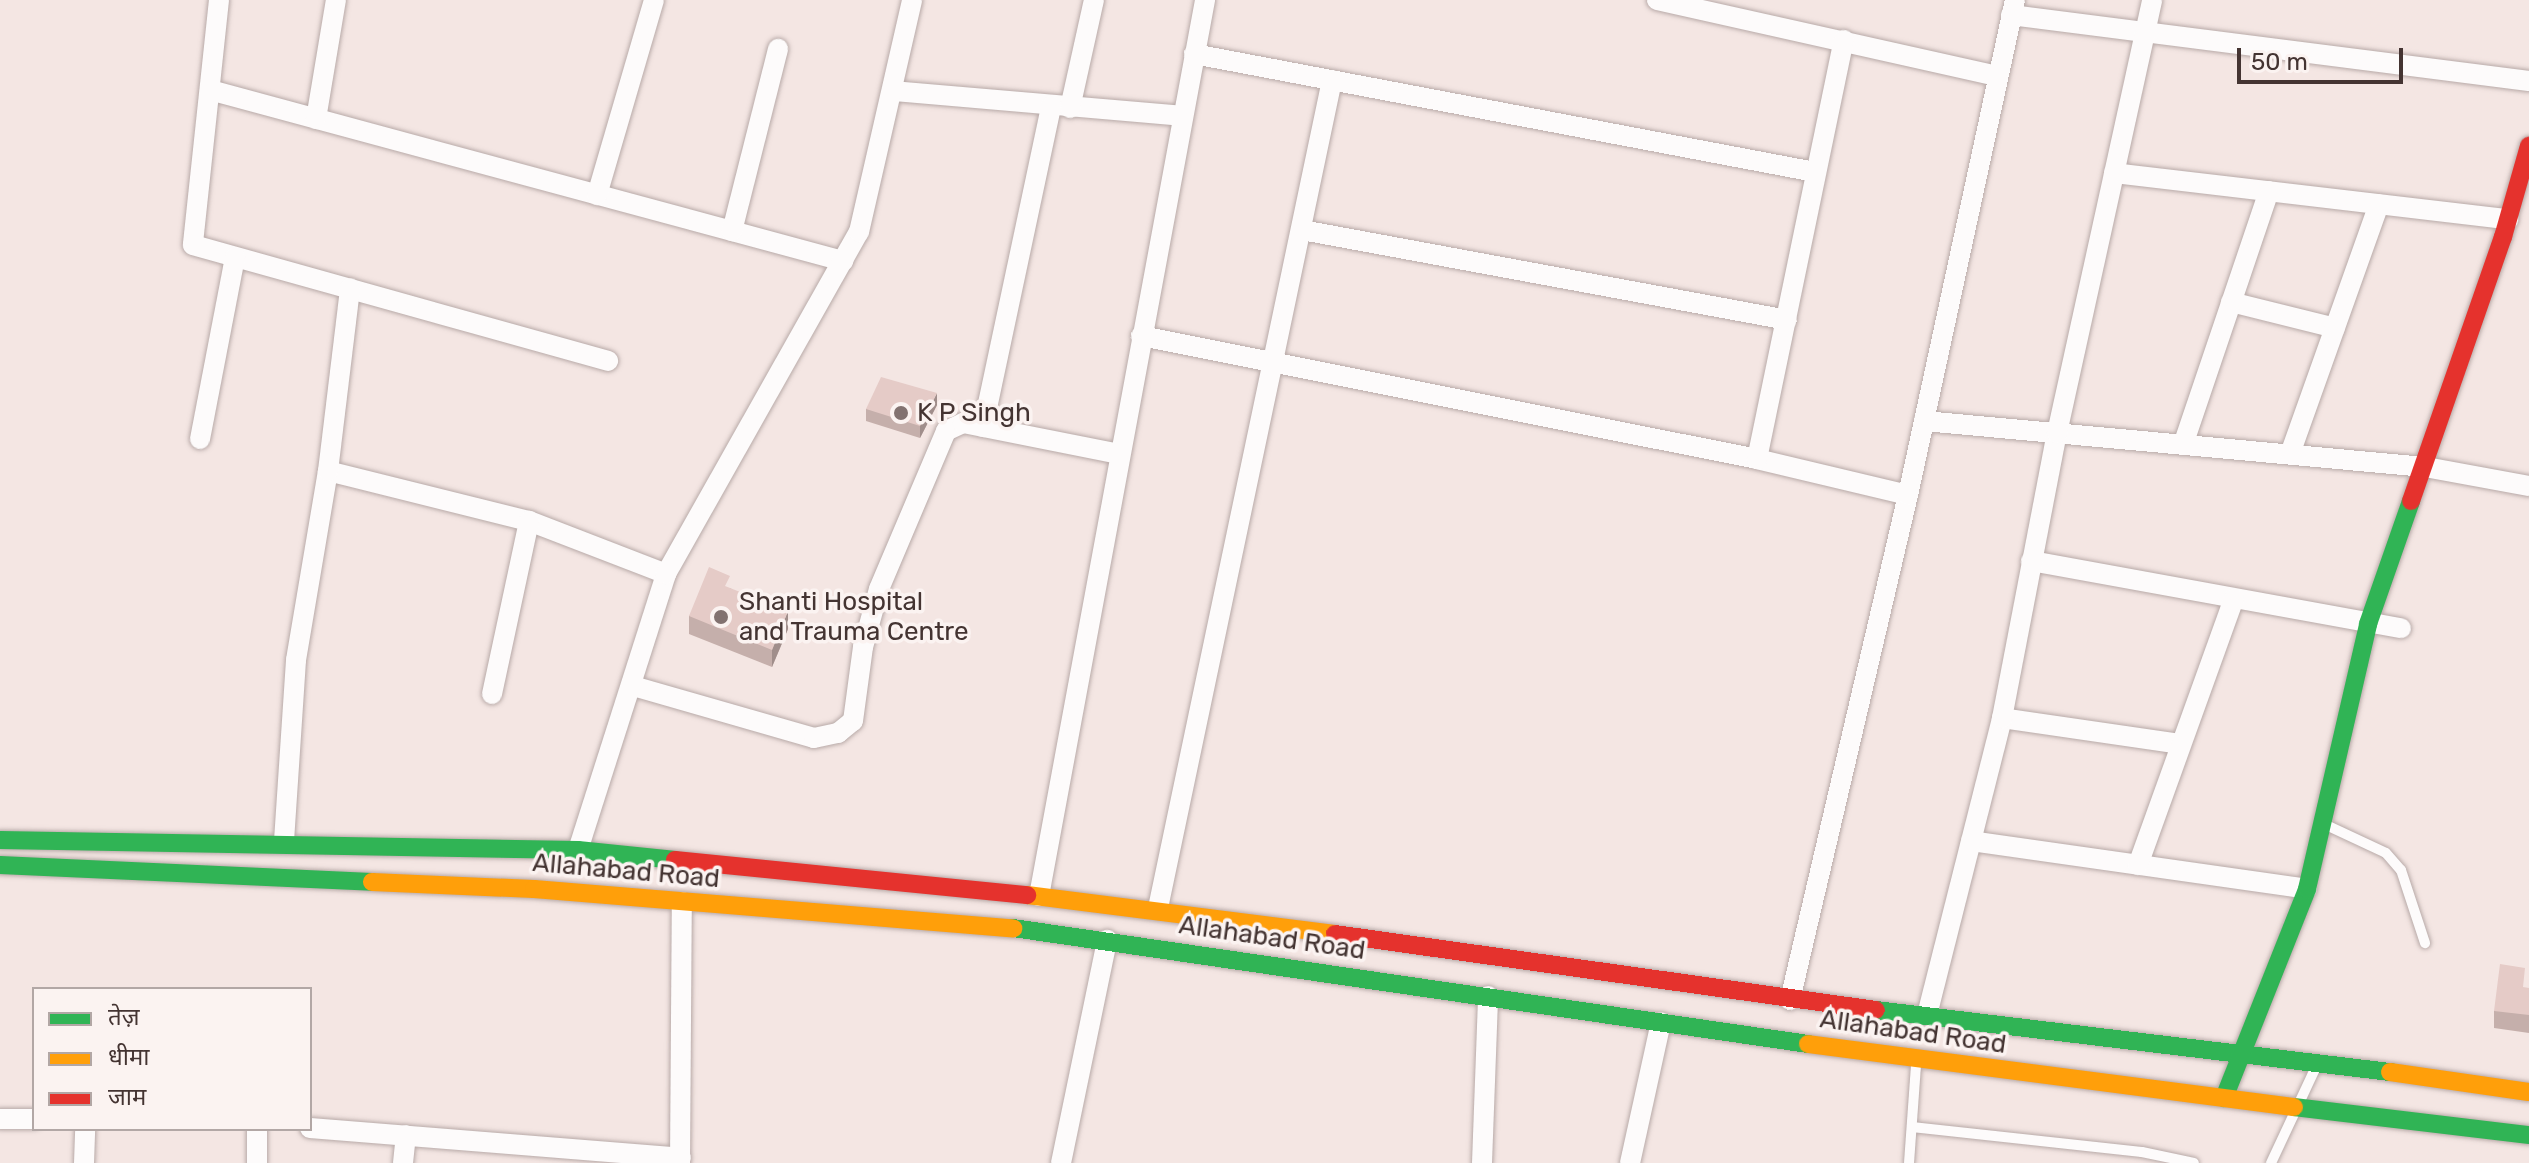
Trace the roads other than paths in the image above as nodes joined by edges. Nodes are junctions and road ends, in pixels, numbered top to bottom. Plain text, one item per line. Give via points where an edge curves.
1 (219, 0) edge
2 (336, 0) edge
3 (654, 0) edge
4 (912, 0) edge
5 (1094, 0) edge
6 (1205, 0) edge
7 (1657, 0) edge
8 (2152, 0) edge
9 (2013, 8) edge
10 (2145, 33) junction
11 (1844, 40) junction
12 (778, 49) dead end
13 (1194, 54) junction
14 (1998, 76) junction
15 (1332, 80) junction
16 (2529, 81) edge
17 (210, 90) junction
18 (893, 91) junction
19 (1061, 107) junction
20 (1183, 116) junction
21 (316, 119) junction
22 (2529, 146) edge
23 (1815, 172) junction
24 (2114, 173) junction
25 (2524, 182) edge
26 (2269, 191) junction
27 (597, 195) junction
28 (2379, 204) junction
29 (2508, 219) junction
30 (1302, 230) junction
31 (732, 231) junction
32 (235, 257) junction
33 (843, 261) junction
34 (350, 288) junction
35 (2231, 302) junction
36 (1787, 320) junction
37 (2335, 328) junction
38 (1141, 336) junction
39 (608, 361) dead end
40 (1275, 364) junction
41 (1924, 421) junction
42 (983, 427) junction
43 (2057, 433) junction
44 (200, 439) dead end
45 (2183, 445) junction
46 (1119, 454) junction
47 (2290, 454) junction
48 (1757, 459) junction
49 (2425, 467) junction
50 (328, 471) junction
51 (2529, 486) edge
52 (1908, 495) junction
53 (529, 521) junction
54 (2031, 561) junction
55 (666, 574) junction
56 (2234, 599) junction
57 (2368, 624) junction
58 (2401, 628) dead end
59 (633, 686) junction
60 (492, 694) dead end
61 (2002, 718) junction
62 (2180, 744) junction
63 (2322, 823) junction
64 (0, 840) edge
65 (284, 841) junction
66 (1971, 841) junction
67 (578, 850) junction
68 (0, 865) edge
69 (2138, 865) junction
70 (2307, 889) junction
71 (1039, 896) junction
72 (682, 902) junction
73 (1158, 908) junction
74 (1107, 940) junction
75 (2425, 943) dead end
76 (1488, 996) junction
77 (1790, 1000) junction
78 (1927, 1015) junction
79 (1661, 1022) junction
80 (2247, 1052) junction
81 (1916, 1060) junction
82 (2318, 1063) junction
83 (2529, 1092) edge
84 (2224, 1098) junction
85 (2300, 1107) junction
86 (0, 1119) edge
87 (32, 1119) edge
88 (1912, 1127) junction
89 (312, 1128) edge
90 (85, 1131) edge
91 (257, 1131) edge
92 (406, 1135) junction
93 (2529, 1135) edge
94 (681, 1160) edge
95 (84, 1163) edge
96 (257, 1163) edge
97 (403, 1163) edge
98 (1061, 1163) edge
99 (1482, 1163) edge
100 (1630, 1163) edge
101 (1909, 1163) edge
102 (2194, 1163) edge
103 (2271, 1163) edge

1 - 17 street
2 - 21 street
3 - 27 street
4 - 18 street
5 - 19 street
6 - 13 street
7 - 11 street
8 - 10 street
9 - 10 street
9 - 14 street
10 - 16 street
10 - 24 street
11 - 14 street
11 - 23 street
12 - 31 street
13 - 15 street
13 - 20 street
14 - 41 street
15 - 23 street
15 - 30 street
17 - 21 street
17 - 32 street via 193,245
18 - 19 street
18 - 33 street via 859,232
19 - 20 street
19 - 42 street
20 - 38 street
21 - 27 street
22 - 25 main road
23 - 36 street
24 - 26 street
24 - 43 street
25 - 29 main road
26 - 28 street
26 - 35 street
27 - 31 street
28 - 29 street
28 - 37 street
29 - 49 main road
30 - 36 street
30 - 40 street
31 - 33 street
32 - 34 street
32 - 44 street
33 - 55 street
34 - 39 street
34 - 50 street
35 - 37 street
35 - 45 street
36 - 48 street
37 - 47 street
38 - 40 street
38 - 46 street
40 - 48 street
40 - 73 street
41 - 43 street
41 - 52 street
42 - 46 street
42 - 59 street via 955,425 941,441 879,589 863,647 853,721 847,729 814,738
43 - 45 street
43 - 54 street
45 - 47 street
46 - 71 street
47 - 49 street
48 - 52 street
49 - 51 street
49 - 57 main road
50 - 53 street
50 - 65 street via 296,660
52 - 77 street
53 - 55 street
53 - 60 street
54 - 56 street
54 - 61 street
55 - 59 street
56 - 57 street
56 - 62 street
57 - 58 street
57 - 63 main road
59 - 67 street
61 - 62 street
61 - 66 street
62 - 69 street
63 - 70 main road
63 - 75 lane via 2386,853 2401,870
64 - 65 main road
65 - 67 main road
66 - 69 street
66 - 78 street
67 - 71 main road
68 - 72 main road, Allahabad Road via 534,889
69 - 70 street
70 - 80 main road
71 - 73 main road
72 - 74 main road, Allahabad Road
72 - 94 street
73 - 77 main road
74 - 76 main road, Allahabad Road
74 - 98 street
76 - 79 main road, Allahabad Road
76 - 99 street
77 - 78 main road
78 - 80 main road
79 - 81 main road, Allahabad Road
79 - 100 street
80 - 82 main road
80 - 84 main road
81 - 84 main road, Allahabad Road
81 - 88 lane
82 - 83 main road
82 - 85 lane
84 - 85 main road, Allahabad Road
85 - 93 main road, Allahabad Road
85 - 103 lane
86 - 87 street
88 - 101 lane
88 - 102 lane via 2142,1152
89 - 92 street
90 - 95 street
91 - 96 street
92 - 94 street
92 - 97 street

